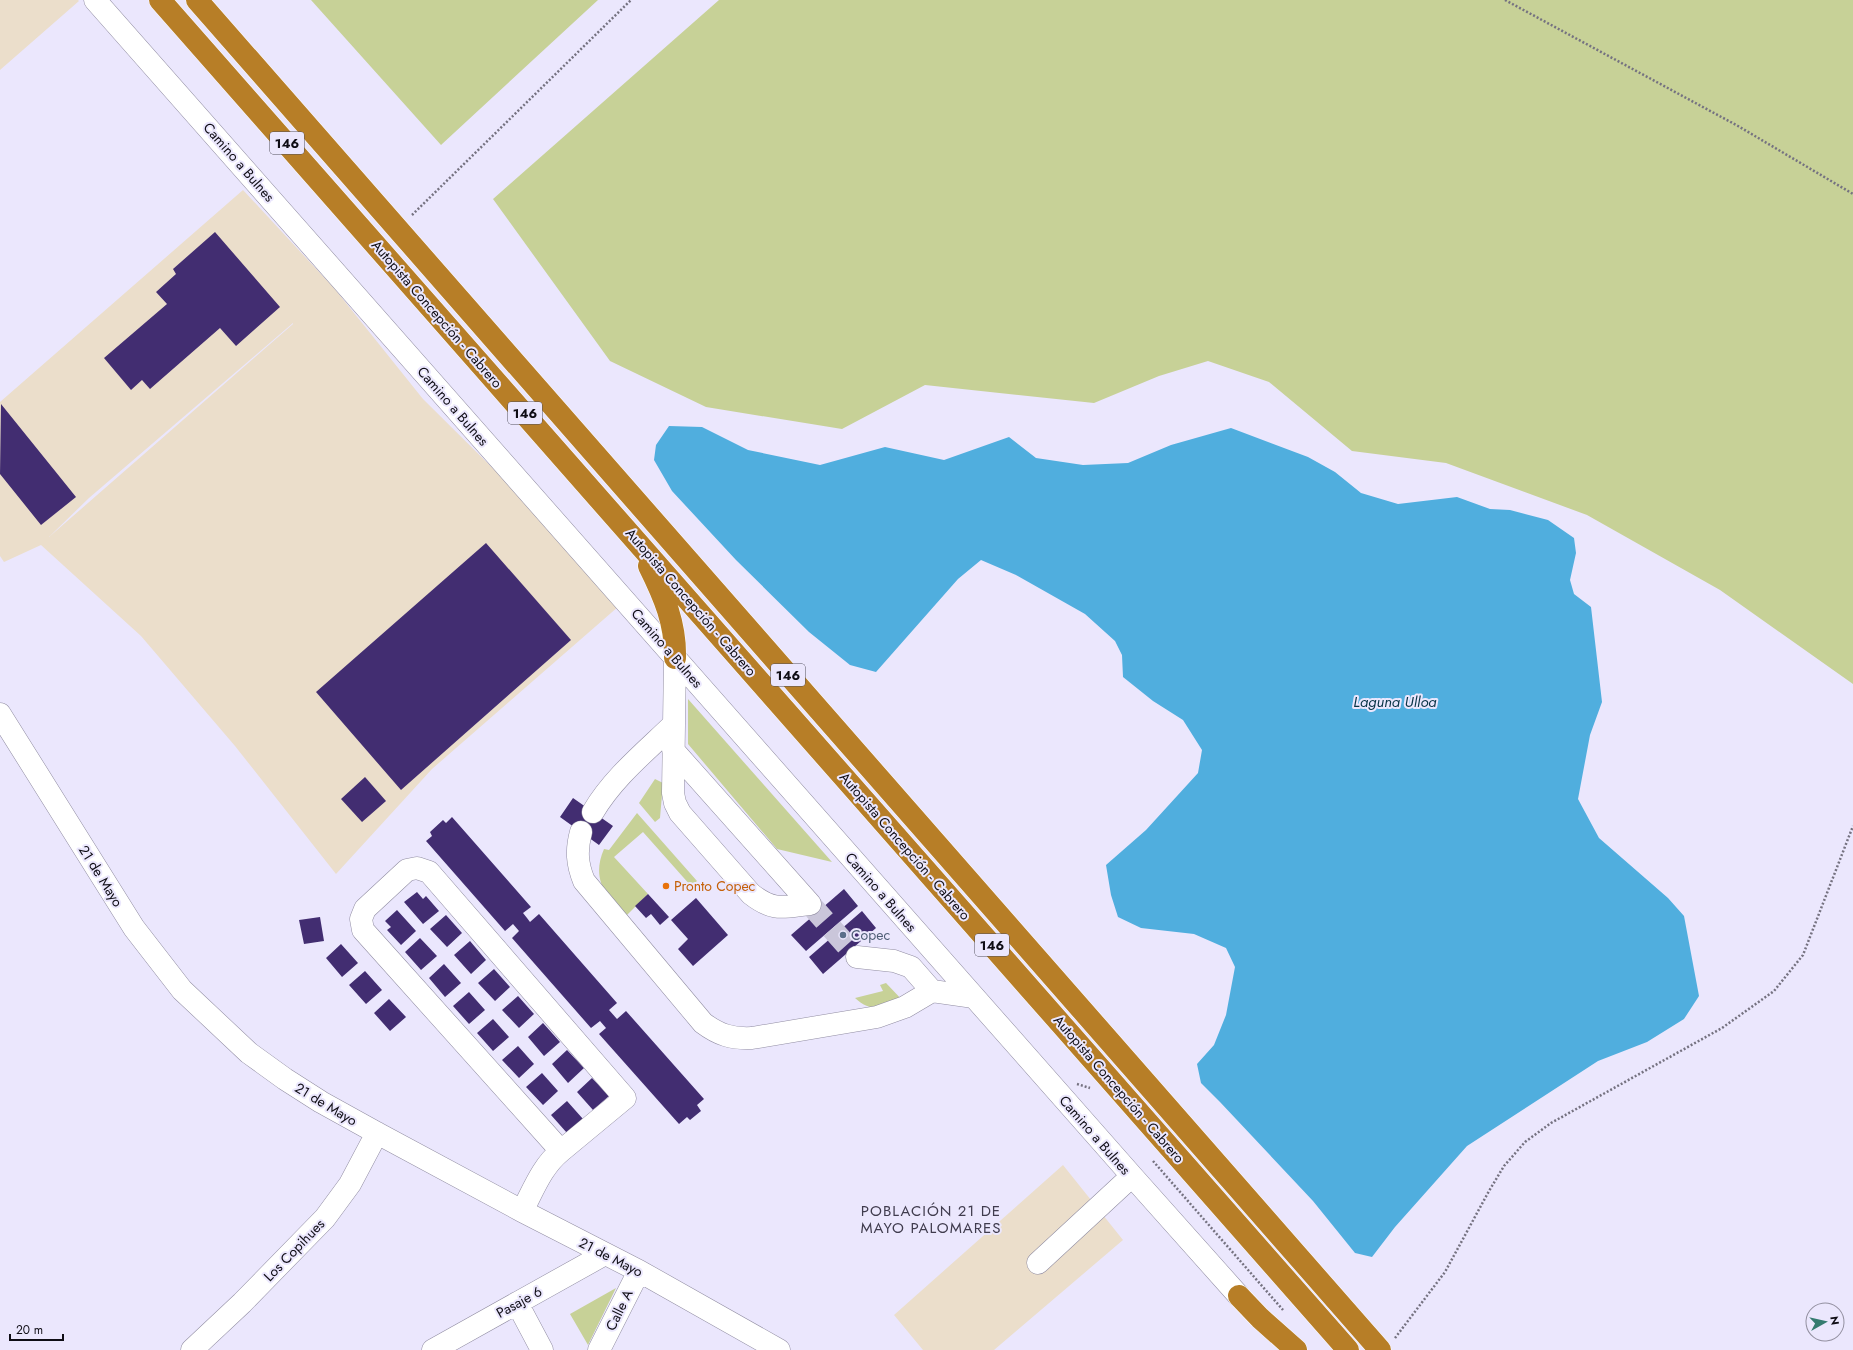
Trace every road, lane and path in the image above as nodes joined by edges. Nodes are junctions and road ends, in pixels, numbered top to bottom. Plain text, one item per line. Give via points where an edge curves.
1 (96, 0) edge
2 (160, 0) edge
3 (197, 0) edge
4 (632, 0) edge
5 (1505, 0) edge
6 (1853, 194) edge
7 (397, 229) junction
8 (636, 540) junction
9 (675, 658) junction
10 (0, 714) edge
11 (673, 724) junction
12 (673, 750) junction
13 (593, 812) dead end
14 (1853, 826) edge
15 (581, 832) dead end
16 (857, 957) tunnel mouth
17 (932, 991) junction
18 (974, 997) junction
19 (1070, 1082) dead end
20 (1093, 1092) dead end
21 (377, 1133) junction
22 (561, 1151) junction
23 (1148, 1155) dead end
24 (1132, 1176) junction
25 (522, 1211) junction
26 (605, 1254) junction
27 (1038, 1263) dead end
28 (639, 1271) junction
29 (1239, 1296) joint
30 (517, 1303) junction
31 (1288, 1316) dead end
32 (1386, 1347) edge
33 (436, 1349) edge
34 (192, 1350) edge
35 (542, 1350) edge
36 (599, 1350) edge
37 (778, 1350) edge
38 (1296, 1350) edge
39 (1348, 1350) edge

1 - 9 street, Camino a Bulnes
2 - 8 highway, Autopista Concepción - Cabrero / 146
3 - 7 highway, Autopista Concepción - Cabrero / 146
4 - 7 path
5 - 6 path via 1738,126
7 - 32 highway, Autopista Concepción - Cabrero / 146
8 - 9 highway via 669,610 676,640
8 - 39 highway, Autopista Concepción - Cabrero / 146
9 - 11 street
9 - 18 street, Camino a Bulnes
10 - 21 street, 21 de Mayo via 134,928 182,990 249,1053 291,1083
11 - 12 street
11 - 13 street via 614,783
12 - 12 street via 674,803 741,882 762,902 776,908 810,904
14 - 32 path via 1803,955 1774,991 1722,1028 1551,1123 1525,1142 1504,1166 1445,1272
15 - 17 street via 577,854 584,881 704,1023 719,1034 734,1038 752,1038 877,1017 905,1007
16 - 17 street via 894,961 911,968
17 - 18 street
18 - 24 street, Camino a Bulnes
19 - 20 path via 1089,1087
21 - 25 street, 21 de Mayo
21 - 34 street, Los Copihues via 350,1184 325,1218
22 - 22 street via 625,1098 429,872 418,868 407,870 364,909 361,919 363,930
22 - 25 street via 546,1167
23 - 31 path
24 - 27 street
24 - 29 street, Camino a Bulnes
25 - 26 street, 21 de Mayo
26 - 28 street, 21 de Mayo
26 - 30 street, Pasaje 6
28 - 36 street, Calle A
28 - 37 street, 21 de Mayo
29 - 38 highway
30 - 33 street, Pasaje 6
30 - 35 street

